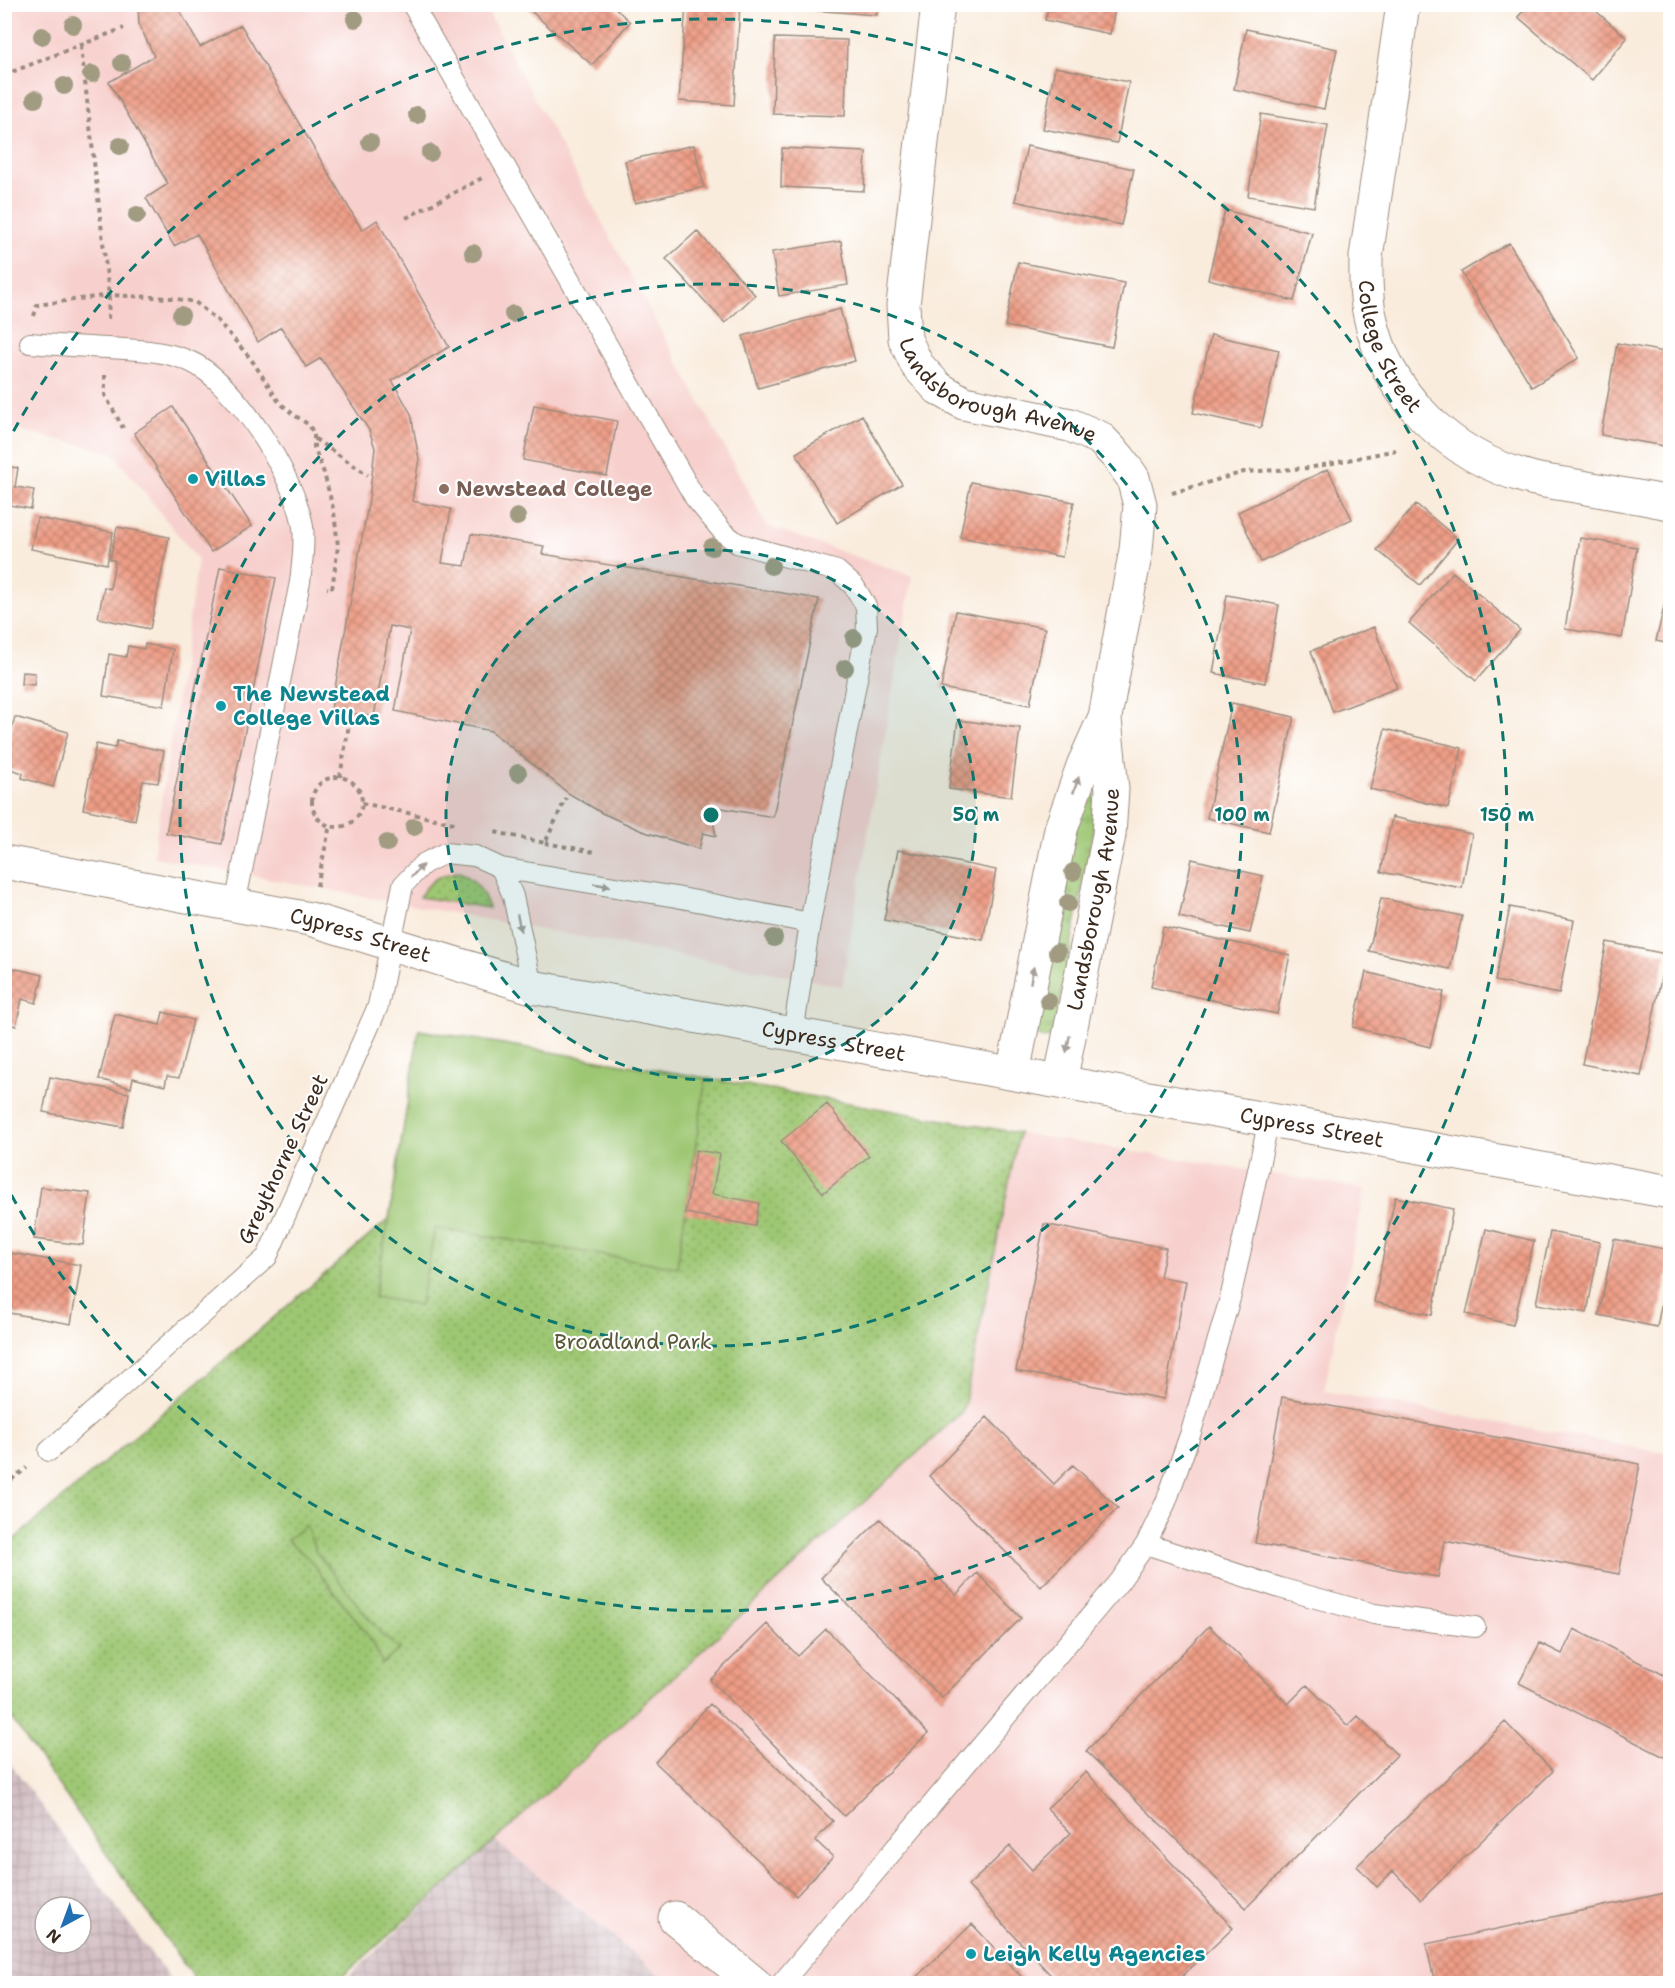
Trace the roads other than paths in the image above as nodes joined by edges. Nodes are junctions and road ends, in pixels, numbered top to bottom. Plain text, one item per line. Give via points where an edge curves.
1 (412, 4) edge
2 (938, 4) edge
3 (1403, 4) edge
4 (30, 343) dead end
5 (1671, 503) edge
6 (1105, 717) junction
7 (4, 862) edge
8 (501, 868) junction
9 (235, 905) junction
10 (810, 923) junction
11 (392, 944) junction
12 (532, 987) junction
13 (793, 1034) junction
14 (1013, 1073) junction
15 (1060, 1082) junction
16 (1269, 1119) junction
17 (1671, 1192) edge
18 (49, 1450) dead end
19 (1146, 1544) junction
20 (1475, 1627) dead end
21 (675, 1918) dead end
22 (755, 1983) edge
23 (781, 1983) edge

1 - 10 lane via 695,498 737,543 837,571 854,586 866,606 867,627
2 - 6 street, Landsborough Avenue via 903,305 905,339 917,365 938,388 964,403 1070,425 1100,438 1133,478 1140,505 1136,550
3 - 5 street, College Street via 1366,257 1369,315 1391,371 1408,400 1434,427 1488,464 1527,477
4 - 9 lane via 155,351 190,361 218,380 243,408 295,496 303,528 300,582
14 -> 6 street, Landsborough Avenue via 1061,829
6 -> 15 street, Landsborough Avenue via 1112,789 1109,835
7 - 9 street, Cypress Street
8 -> 10 lane, Greythorne Street
11 -> 8 lane, Greythorne Street via 403,885 423,864 445,854 475,856
8 -> 12 lane via 513,896
9 - 11 street, Cypress Street via 310,919
10 - 13 lane
11 - 12 street, Cypress Street
11 - 18 lane, Greythorne Street via 378,1006 267,1257
12 - 13 street, Cypress Street
13 - 14 street, Cypress Street
14 - 15 street, Cypress Street
15 - 16 street, Cypress Street
16 - 17 street, Cypress Street
16 - 19 lane via 1231,1294 1191,1432
19 - 20 lane via 1374,1614
19 - 23 lane via 1120,1581
21 - 22 street

